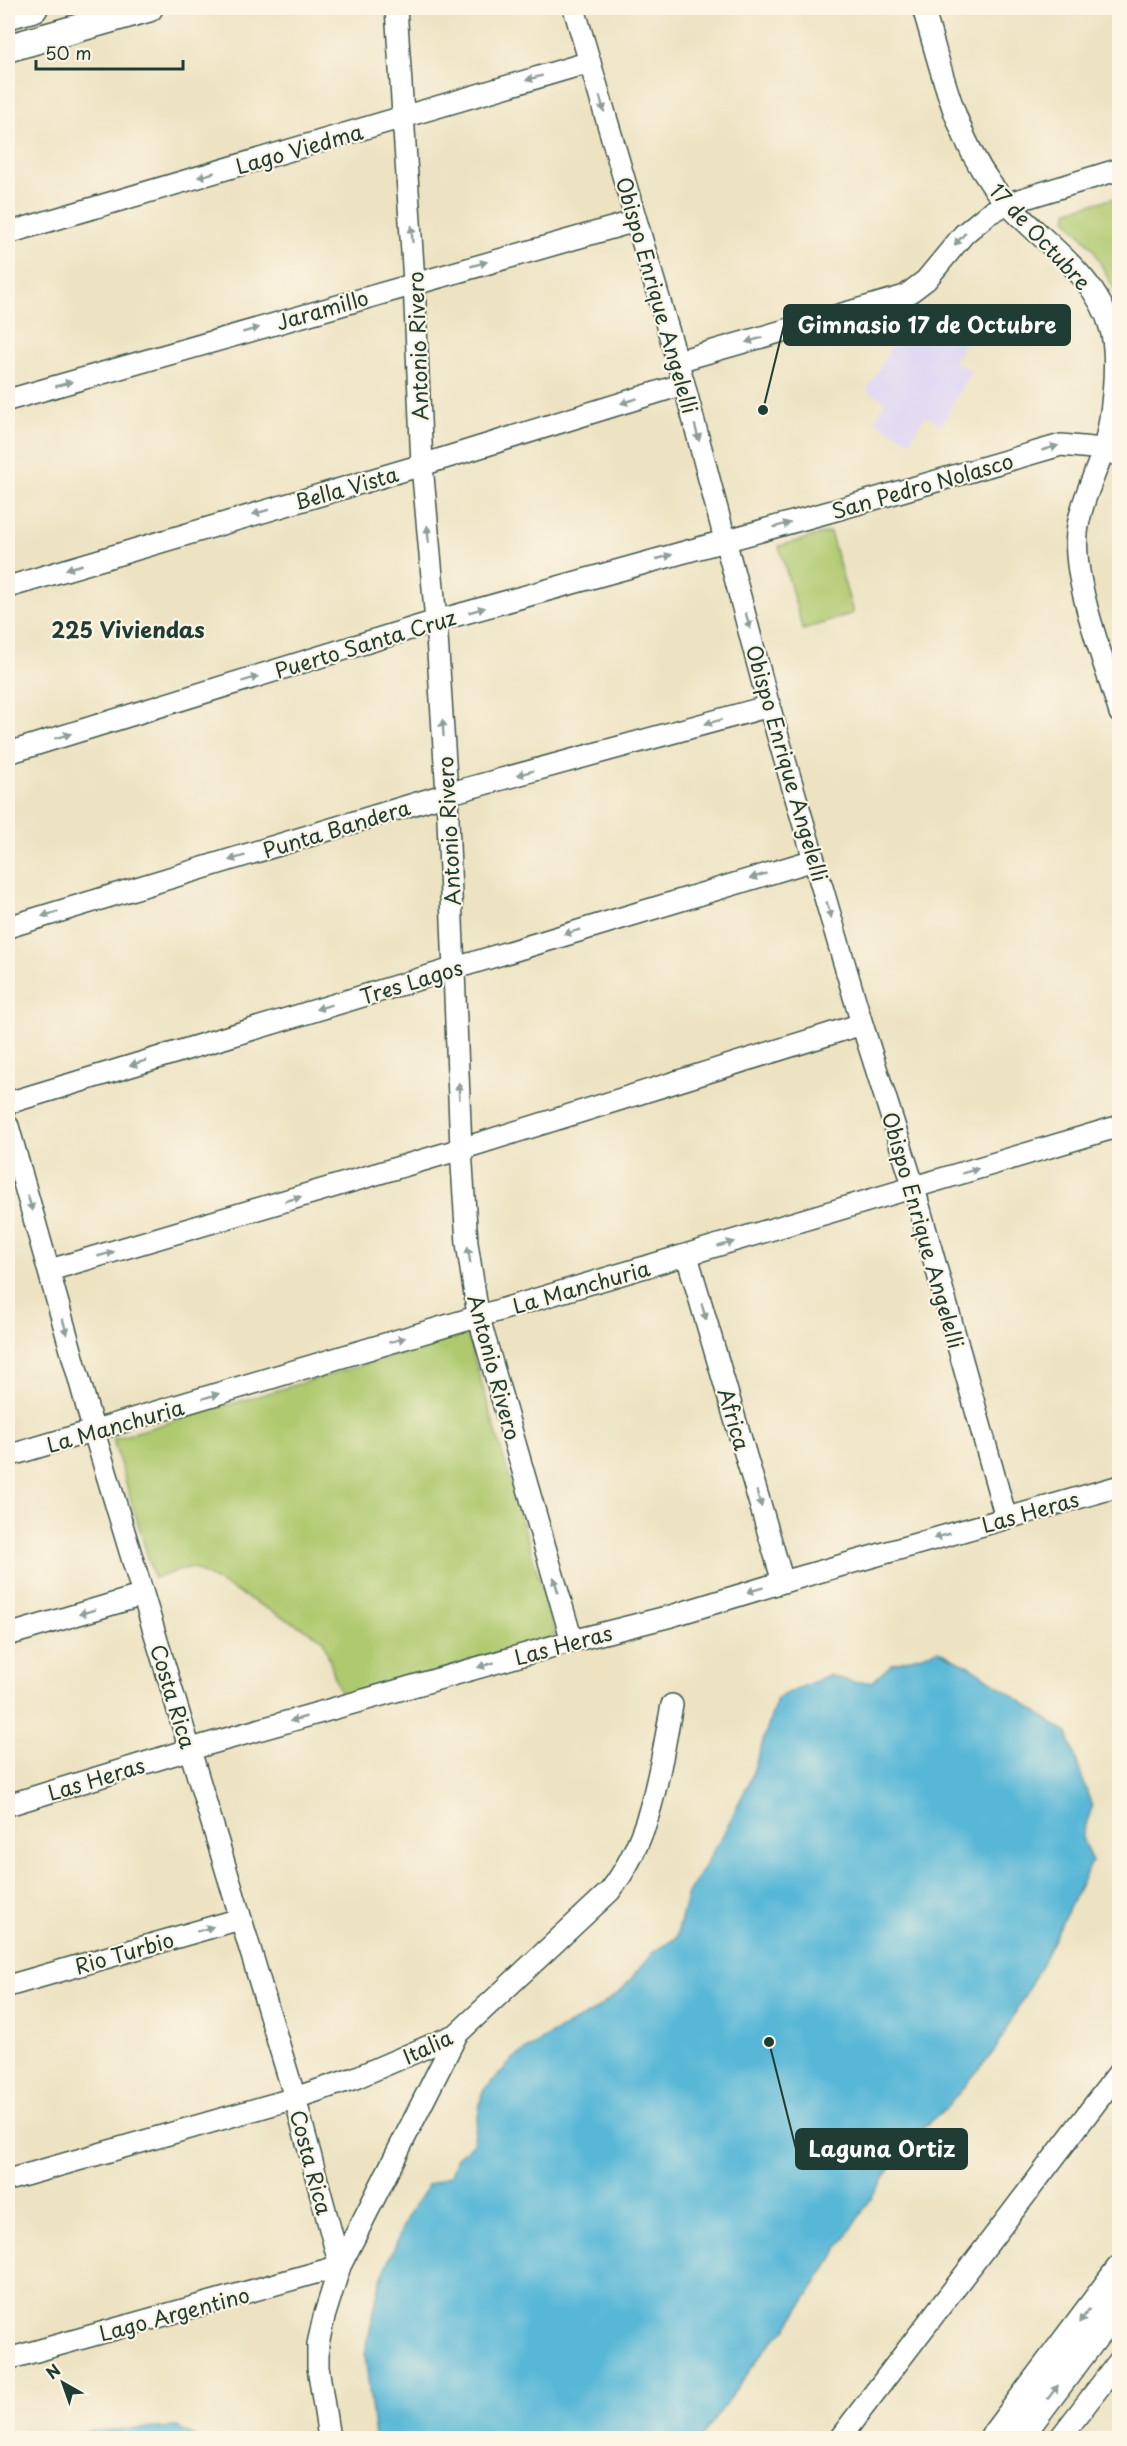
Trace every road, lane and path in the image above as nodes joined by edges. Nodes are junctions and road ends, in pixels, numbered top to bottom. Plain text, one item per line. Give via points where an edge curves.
1 (34, 8) edge
2 (149, 8) edge
3 (396, 8) edge
4 (574, 8) edge
5 (923, 8) edge
6 (8, 15) edge
7 (8, 48) edge
8 (590, 62) junction
9 (405, 117) junction
10 (1119, 169) edge
11 (1006, 204) junction
12 (636, 221) junction
13 (8, 233) edge
14 (414, 282) junction
15 (678, 362) junction
16 (684, 384) junction
17 (8, 400) edge
18 (1111, 453) edge
19 (422, 465) junction
20 (725, 540) junction
21 (8, 587) edge
22 (436, 621) junction
23 (770, 706) junction
24 (1119, 713) edge
25 (8, 753) edge
26 (447, 794) junction
27 (814, 860) junction
28 (8, 927) edge
29 (455, 968) junction
30 (862, 1024) junction
31 (8, 1103) edge
32 (8, 1126) edge
33 (1119, 1126) edge
34 (461, 1149) junction
35 (914, 1188) junction
36 (687, 1256) junction
37 (50, 1270) junction
38 (478, 1315) junction
39 (94, 1432) junction
40 (8, 1456) edge
41 (1119, 1486) edge
42 (1006, 1518) junction
43 (783, 1582) junction
44 (143, 1595) junction
45 (8, 1635) edge
46 (572, 1641) junction
47 (672, 1706) dead end
48 (191, 1749) junction
49 (8, 1805) edge
50 (240, 1919) junction
51 (8, 1986) edge
52 (457, 2034) junction
53 (1119, 2071) edge
54 (295, 2098) junction
55 (8, 2180) edge
56 (340, 2266) junction
57 (1119, 2269) edge
58 (1119, 2303) edge
59 (8, 2359) edge
60 (1119, 2360) edge
61 (329, 2439) edge
62 (840, 2439) edge
63 (993, 2439) edge
64 (1017, 2439) edge
65 (1060, 2439) edge

1 - 6 main road
2 - 7 main road
3 - 9 street, Antonio Rivero
4 - 8 street, Obispo Enrique Angelelli
5 - 11 street, 17 de Octubre via 964,135
8 -> 9 street, Lago Viedma
8 -> 12 street, Obispo Enrique Angelelli
9 -> 13 street, Lago Viedma
14 -> 9 street, Antonio Rivero
10 - 11 street
11 -> 15 street via 964,234 926,280 905,297
11 - 18 street, 17 de Octubre via 1082,278 1097,297 1111,328 1115,353
14 -> 12 street, Jaramillo
12 - 15 street, Obispo Enrique Angelelli
17 -> 14 street, Jaramillo
14 - 19 street, Antonio Rivero
15 - 16 street, Obispo Enrique Angelelli
16 -> 19 street, Bella Vista
16 -> 20 street, Obispo Enrique Angelelli
20 -> 18 street, San Pedro Nolasco via 1061,445
18 - 24 street, 17 de Octubre via 1079,514 1076,550
19 -> 21 street, Bella Vista
22 -> 19 street, Antonio Rivero
22 -> 20 street, Puerto Santa Cruz
20 -> 23 street, Obispo Enrique Angelelli
25 -> 22 street, Puerto Santa Cruz
26 -> 22 street, Antonio Rivero
23 -> 26 street, Punta Bandera
23 - 27 street, Obispo Enrique Angelelli
26 -> 28 street, Punta Bandera
26 - 29 street, Antonio Rivero
27 -> 29 street, Tres Lagos
27 -> 30 street, Obispo Enrique Angelelli
29 -> 31 street, Tres Lagos
34 -> 29 street, Antonio Rivero
30 - 34 street
30 - 35 street, Obispo Enrique Angelelli
32 -> 37 street, Costa Rica
35 -> 33 street, La Manchuria
37 -> 34 street
38 -> 34 street, Antonio Rivero via 467,1243
36 -> 35 street, La Manchuria
35 - 42 street, Obispo Enrique Angelelli
36 - 38 street, La Manchuria
36 -> 43 street, Africa
37 -> 39 street, Costa Rica
39 -> 38 street, La Manchuria
46 -> 38 street, Antonio Rivero
39 - 40 street, La Manchuria
39 - 44 street, Costa Rica
41 - 42 street, Las Heras
42 -> 43 street, Las Heras
43 -> 46 street, Las Heras
44 -> 45 street
44 - 48 street, Costa Rica
46 -> 48 street, Las Heras
47 - 52 street, Italia via 652,1802 640,1843 627,1869 610,1891
48 - 49 street, Las Heras
48 - 50 street, Costa Rica
51 -> 50 street, Rio Turbio
50 - 54 street, Costa Rica
52 - 54 street, Italia via 355,2078
52 - 56 street
53 - 62 street
54 - 55 street, Italia
54 - 56 street, Costa Rica
56 - 59 street, Lago Argentino
56 - 61 street via 318,2344
57 -> 63 main road
64 -> 58 main road
60 - 65 street

